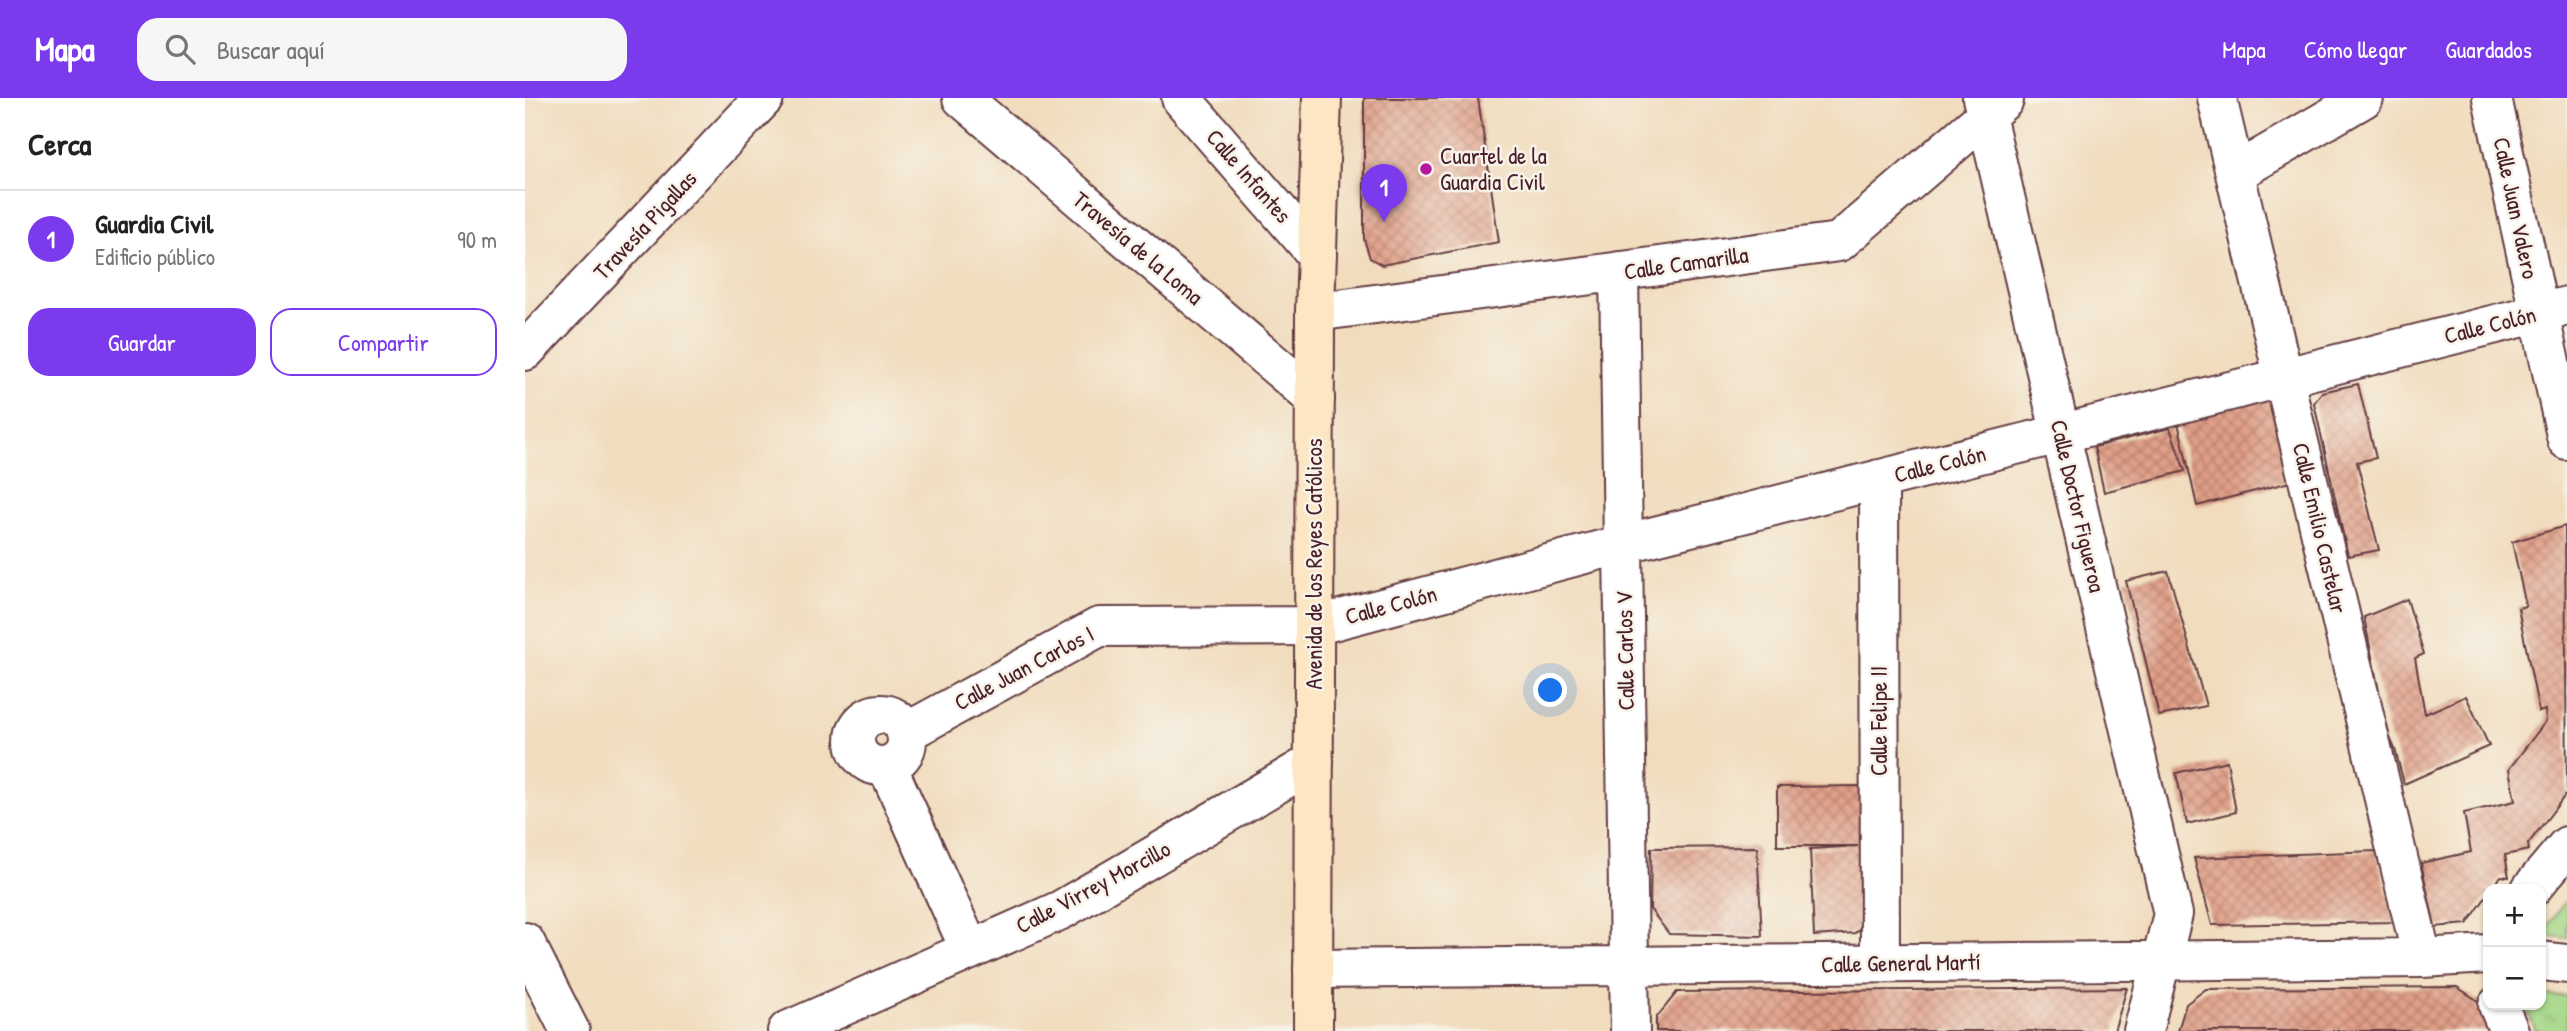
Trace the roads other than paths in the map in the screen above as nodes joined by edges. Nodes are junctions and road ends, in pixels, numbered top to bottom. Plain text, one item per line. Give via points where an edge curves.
1 (764, 98) edge
2 (962, 98) edge
3 (1181, 98) edge
4 (1322, 98) edge
5 (2217, 98) edge
6 (2364, 98) edge
7 (2492, 98) edge
8 (1991, 104) edge
9 (2235, 173) junction
10 (1317, 255) junction
11 (1619, 271) junction
12 (2553, 309) edge
13 (1315, 313) junction
14 (525, 352) edge
15 (2284, 377) junction
16 (1315, 399) junction
17 (2061, 433) junction
18 (2567, 440) edge
19 (1879, 479) junction
20 (1623, 544) junction
21 (1314, 625) junction
22 (1314, 762) junction
23 (2567, 846) edge
24 (2535, 884) edge
25 (525, 942) edge
26 (970, 950) junction
27 (2483, 957) edge
28 (2422, 958) junction
29 (2163, 960) junction
30 (2546, 962) edge
31 (1879, 963) junction
32 (2567, 964) edge
33 (1630, 966) junction
34 (1313, 969) junction
35 (2500, 1010) edge
36 (571, 1031) edge
37 (787, 1031) edge
38 (1313, 1031) edge
39 (1630, 1031) edge
40 (2143, 1031) edge
41 (2509, 1031) edge

1 - 14 street, Travesía Pigallas
2 - 16 street, Travesía de la Loma
3 - 10 street, Calle Infantes
4 - 10 street, Avenida de los Reyes Católicos
5 - 9 street, Calle Emilio Castelar
6 - 9 street
7 - 12 street, Calle Juan Valero
8 - 11 street, Calle Camarilla via 1839,242
8 - 17 street, Calle Doctor Figueroa
9 - 15 street, Calle Emilio Castelar
10 - 13 street, Avenida de los Reyes Católicos
11 - 13 street, Calle Camarilla
11 - 20 street, Calle Carlos V
12 - 15 street, Calle Colón
12 - 18 street, Calle Juan Valero
13 - 16 street, Avenida de los Reyes Católicos
15 - 17 street, Calle Colón
15 - 28 street, Calle Emilio Castelar
16 - 21 street, Avenida de los Reyes Católicos
17 - 19 street, Calle Colón
17 - 29 street, Calle Doctor Figueroa via 2173,914
19 - 20 street, Calle Colón
19 - 31 street, Calle Felipe II
20 - 21 street, Calle Colón
20 - 33 street, Calle Carlos V
21 - 22 street, Avenida de los Reyes Católicos
21 - 26 street, Calle Juan Carlos I via 1099,627 907,732 887,714 870,716 857,728 855,745 863,760 887,766
22 - 26 street, Calle Virrey Morcillo via 1062,910
22 - 34 street, Avenida de los Reyes Católicos
23 - 24 street
25 - 36 street
26 - 37 street, Calle Virrey Morcillo
27 - 28 street, Calle General Martí
28 - 29 street, Calle General Martí
29 - 31 street, Calle General Martí
29 - 40 street
30 - 32 street
31 - 33 street, Calle General Martí
33 - 34 street, Calle General Martí
33 - 39 street, Calle Carlos V
34 - 38 street, Avenida de los Reyes Católicos
35 - 41 street

